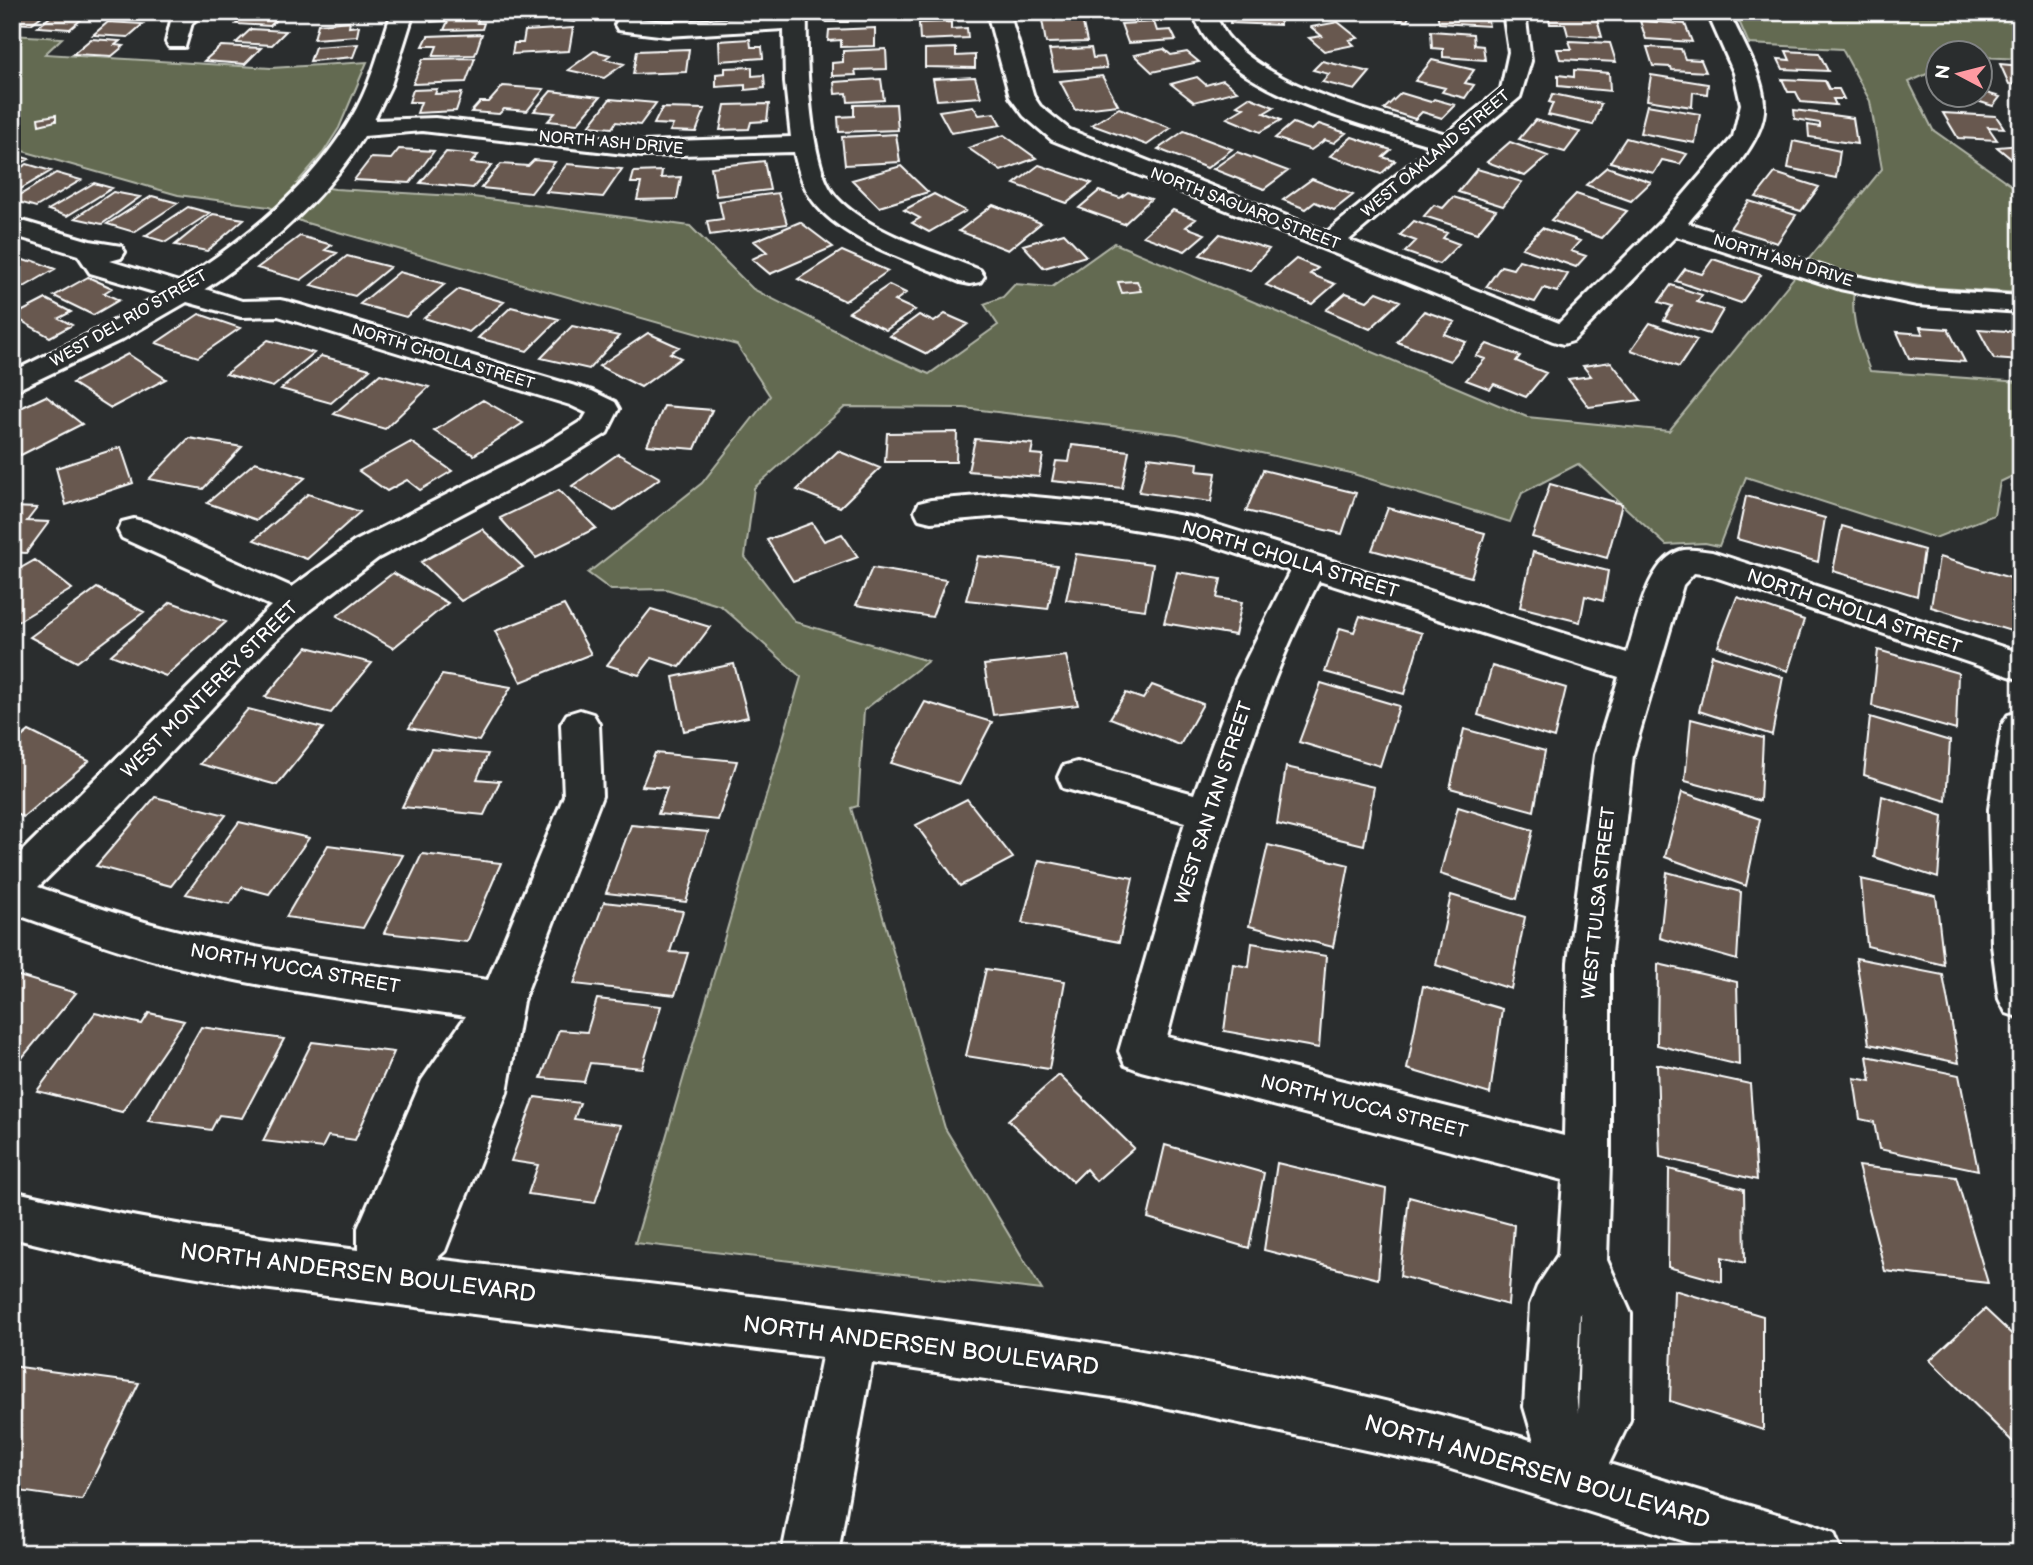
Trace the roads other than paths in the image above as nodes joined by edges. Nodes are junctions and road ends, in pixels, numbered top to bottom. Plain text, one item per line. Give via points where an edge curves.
1 (192, 12) edge
2 (403, 12) edge
3 (998, 12) edge
4 (1203, 12) edge
5 (1514, 12) edge
6 (1718, 12) edge
7 (796, 17) edge
8 (626, 25) dead end
9 (177, 43) dead end
10 (1268, 52) dead end
11 (1237, 58) junction
12 (357, 130) junction
13 (803, 144) junction
14 (1451, 144) junction
15 (1671, 226) junction
16 (13, 227) edge
17 (1331, 242) junction
18 (970, 276) dead end
19 (193, 284) junction
20 (2021, 304) edge
21 (12, 383) edge
22 (604, 409) joint
23 (931, 511) dead end
24 (134, 530) dead end
25 (1687, 561) joint
26 (1311, 564) junction
27 (296, 603) junction
28 (2021, 667) edge
29 (1639, 670) junction
30 (580, 724) dead end
31 (2021, 725) edge
32 (1077, 777) dead end
33 (1207, 813) junction
34 (12, 887) edge
35 (12, 895) edge
36 (2021, 999) edge
37 (501, 1001) junction
38 (1140, 1051) joint
39 (1587, 1164) junction
40 (12, 1214) edge
41 (383, 1278) junction
42 (852, 1335) junction
43 (1572, 1479) junction
44 (810, 1553) edge
45 (1814, 1553) edge

1 - 9 street via 182,21
2 - 12 street, WEST DEL RIO STREET via 378,87
3 - 17 street, NORTH SAGUARO STREET via 1022,97 1061,135
4 - 11 street via 1212,34
5 - 14 street, WEST OAKLAND STREET via 1521,66 1512,92
6 - 15 street via 1745,73 1753,104 1745,138
7 - 8 street via 667,29
7 - 13 street
10 - 11 street
11 - 14 street via 1285,88
12 - 13 street, NORTH ASH DRIVE via 384,136 431,136 461,130 642,149
12 - 19 street, WEST DEL RIO STREET via 331,169 294,207
13 - 18 street via 811,177 826,201 855,222
14 - 17 street, WEST OAKLAND STREET
15 - 17 street, NORTH SAGUARO STREET via 1563,335
15 - 20 street, NORTH ASH DRIVE via 1840,281 1917,297
16 - 19 street, NORTH CHOLLA STREET via 87,249 100,267
19 - 21 street, WEST DEL RIO STREET via 91,345
19 - 22 street, NORTH CHOLLA STREET via 242,309 280,309 581,398
22 - 27 street, WEST MONTEREY STREET via 596,426 366,550
23 - 26 street, NORTH CHOLLA STREET via 1003,505 1121,516 1195,529
24 - 27 street
25 - 28 street, NORTH CHOLLA STREET via 1712,564
25 - 29 street, WEST TULSA STREET via 1667,580
26 - 29 street, NORTH CHOLLA STREET
26 - 33 street, WEST SAN TAN STREET via 1261,659
27 - 34 street, WEST MONTEREY STREET
29 - 39 street, WEST TULSA STREET via 1614,755 1589,962
30 - 37 street via 583,796
31 - 36 street via 2009,808 2013,945
32 - 33 street
33 - 38 street, WEST SAN TAN STREET
35 - 37 street, NORTH YUCCA STREET via 120,934 189,952 268,969
37 - 41 street via 484,1092 428,1234
38 - 39 street, NORTH YUCCA STREET
39 - 43 street, WEST TULSA STREET via 1582,1262 1606,1314 1604,1420
40 - 41 street, NORTH ANDERSEN BOULEVARD via 163,1247
41 - 42 street, NORTH ANDERSEN BOULEVARD
42 - 43 street, NORTH ANDERSEN BOULEVARD via 1126,1373 1441,1440
42 - 44 street
43 - 45 street, NORTH ANDERSEN BOULEVARD

